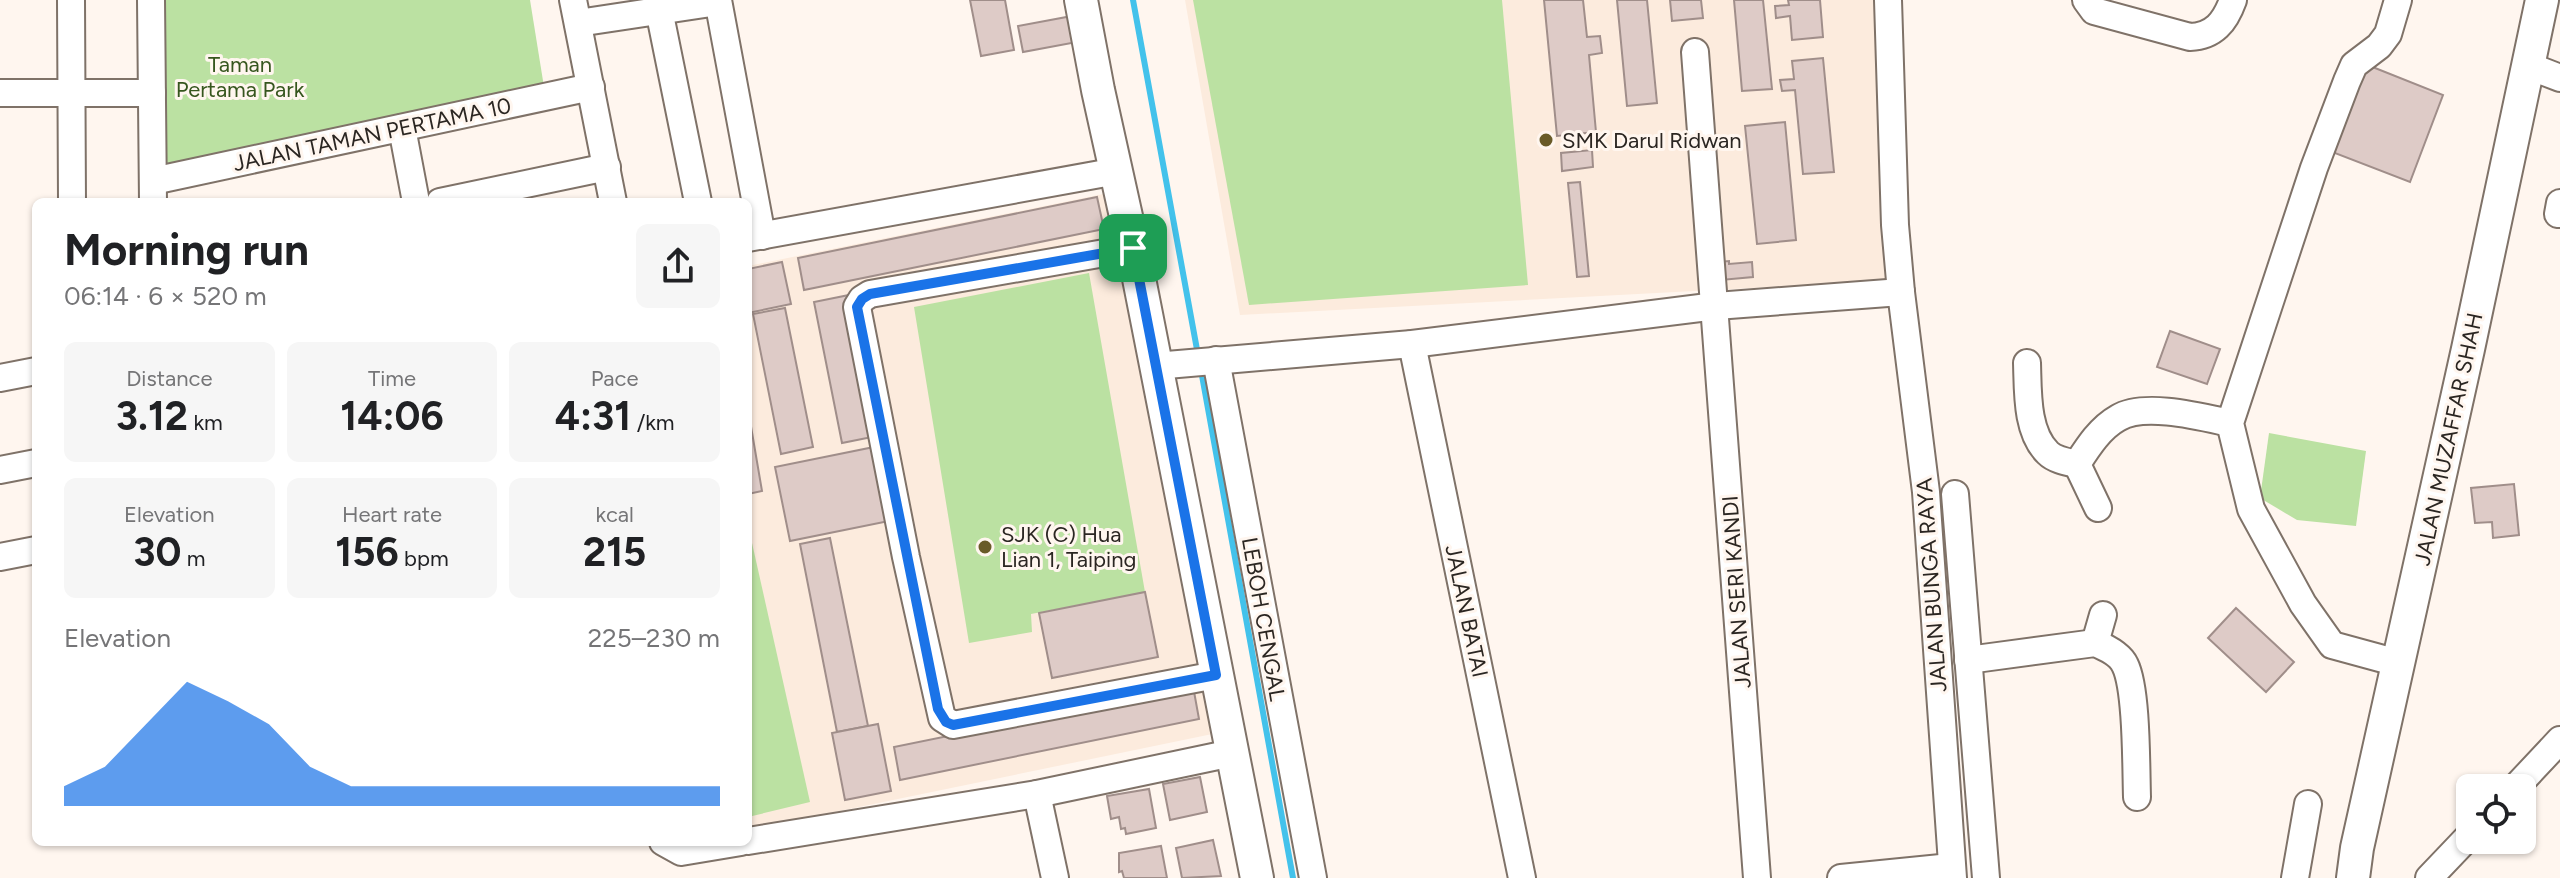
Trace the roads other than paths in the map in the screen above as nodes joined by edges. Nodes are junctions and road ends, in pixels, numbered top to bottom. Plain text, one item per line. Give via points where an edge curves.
1 (71, 0) edge
2 (151, 0) edge
3 (1081, 0) edge
4 (1888, 0) edge
5 (2086, 0) edge
6 (2233, 0) edge
7 (2398, 0) edge
8 (2542, 0) edge
9 (718, 1) edge
10 (658, 6) edge
11 (576, 12) edge
12 (1695, 52) dead end
13 (2529, 66) junction
14 (2560, 78) edge
15 (591, 87) junction
16 (0, 93) edge
17 (72, 93) junction
18 (152, 93) junction
19 (402, 128) junction
20 (607, 167) junction
21 (1117, 171) junction
22 (153, 191) edge
23 (72, 198) edge
24 (415, 198) edge
25 (459, 198) edge
26 (612, 198) edge
27 (697, 198) edge
28 (749, 198) edge
29 (755, 237) edge
30 (1133, 248) junction
31 (1901, 292) junction
32 (1716, 306) junction
33 (1412, 344) junction
34 (1205, 361) junction
35 (2027, 363) dead end
36 (1155, 366) junction
37 (32, 372) edge
38 (0, 378) edge
39 (2230, 423) junction
40 (32, 464) edge
41 (2077, 464) junction
42 (0, 470) edge
43 (1955, 494) dead end
44 (2098, 508) dead end
45 (32, 551) edge
46 (0, 557) edge
47 (2103, 615) dead end
48 (2095, 643) junction
49 (1968, 660) junction
50 (2398, 663) junction
51 (1216, 675) junction
52 (2560, 740) edge
53 (1232, 753) junction
54 (2528, 774) edge
55 (1037, 794) junction
56 (2137, 797) dead end
57 (2308, 804) dead end
58 (752, 840) edge
59 (2456, 850) edge
60 (1952, 872) edge
61 (1055, 878) edge
62 (1257, 878) edge
63 (1313, 878) edge
64 (1522, 878) edge
65 (1757, 878) edge
66 (1841, 878) edge
67 (1986, 878) edge
68 (2295, 878) edge
69 (2353, 878) edge
70 (2429, 878) edge

1 - 17 street
2 - 18 street
3 - 21 main road
4 - 31 street, JALAN BUNGA RAYA
5 - 6 street via 2094,11 2190,37 2217,28
7 - 39 street via 2388,34 2354,65 2314,168
8 - 13 main road, JALAN MUZAFFAR SHAH
9 - 10 street
9 - 28 street
10 - 11 street
10 - 27 street
11 - 15 street
12 - 32 street, JALAN SERI KANDI
13 - 14 street
13 - 50 main road, JALAN MUZAFFAR SHAH
15 - 19 street, JALAN TAMAN PERTAMA 10
15 - 20 street
16 - 17 street
17 - 18 street
17 - 23 street
18 - 22 street
19 - 22 street, JALAN TAMAN PERTAMA 10
19 - 24 street
20 - 25 street
20 - 26 street
21 - 29 street
21 - 30 main road
30 - 36 main road
30 - 51 street via 870,294 857,307 860,323 938,709 946,722 953,725
31 - 32 street
31 - 60 street, JALAN BUNGA RAYA via 1926,492
32 - 33 street
32 - 65 street, JALAN SERI KANDI
33 - 34 street
33 - 64 street, JALAN BATAI
34 - 36 street
34 - 63 street, LEBOH CENGAL
35 - 41 street via 2029,403 2039,442 2050,456
36 - 51 main road
37 - 38 street
39 - 41 street via 2188,414 2120,416 2091,442
39 - 50 street via 2251,509 2303,604 2332,645
40 - 42 street
41 - 44 street
43 - 49 street, JALAN BUNGA RAYA
45 - 46 street
47 - 48 street
48 - 49 street
48 - 56 street via 2124,663
49 - 67 street, JALAN BUNGA RAYA
50 - 69 main road, JALAN MUZAFFAR SHAH
51 - 53 main road
52 - 54 street
53 - 55 street
53 - 62 main road
55 - 58 street
55 - 61 street
57 - 68 street
59 - 70 street
60 - 66 street

